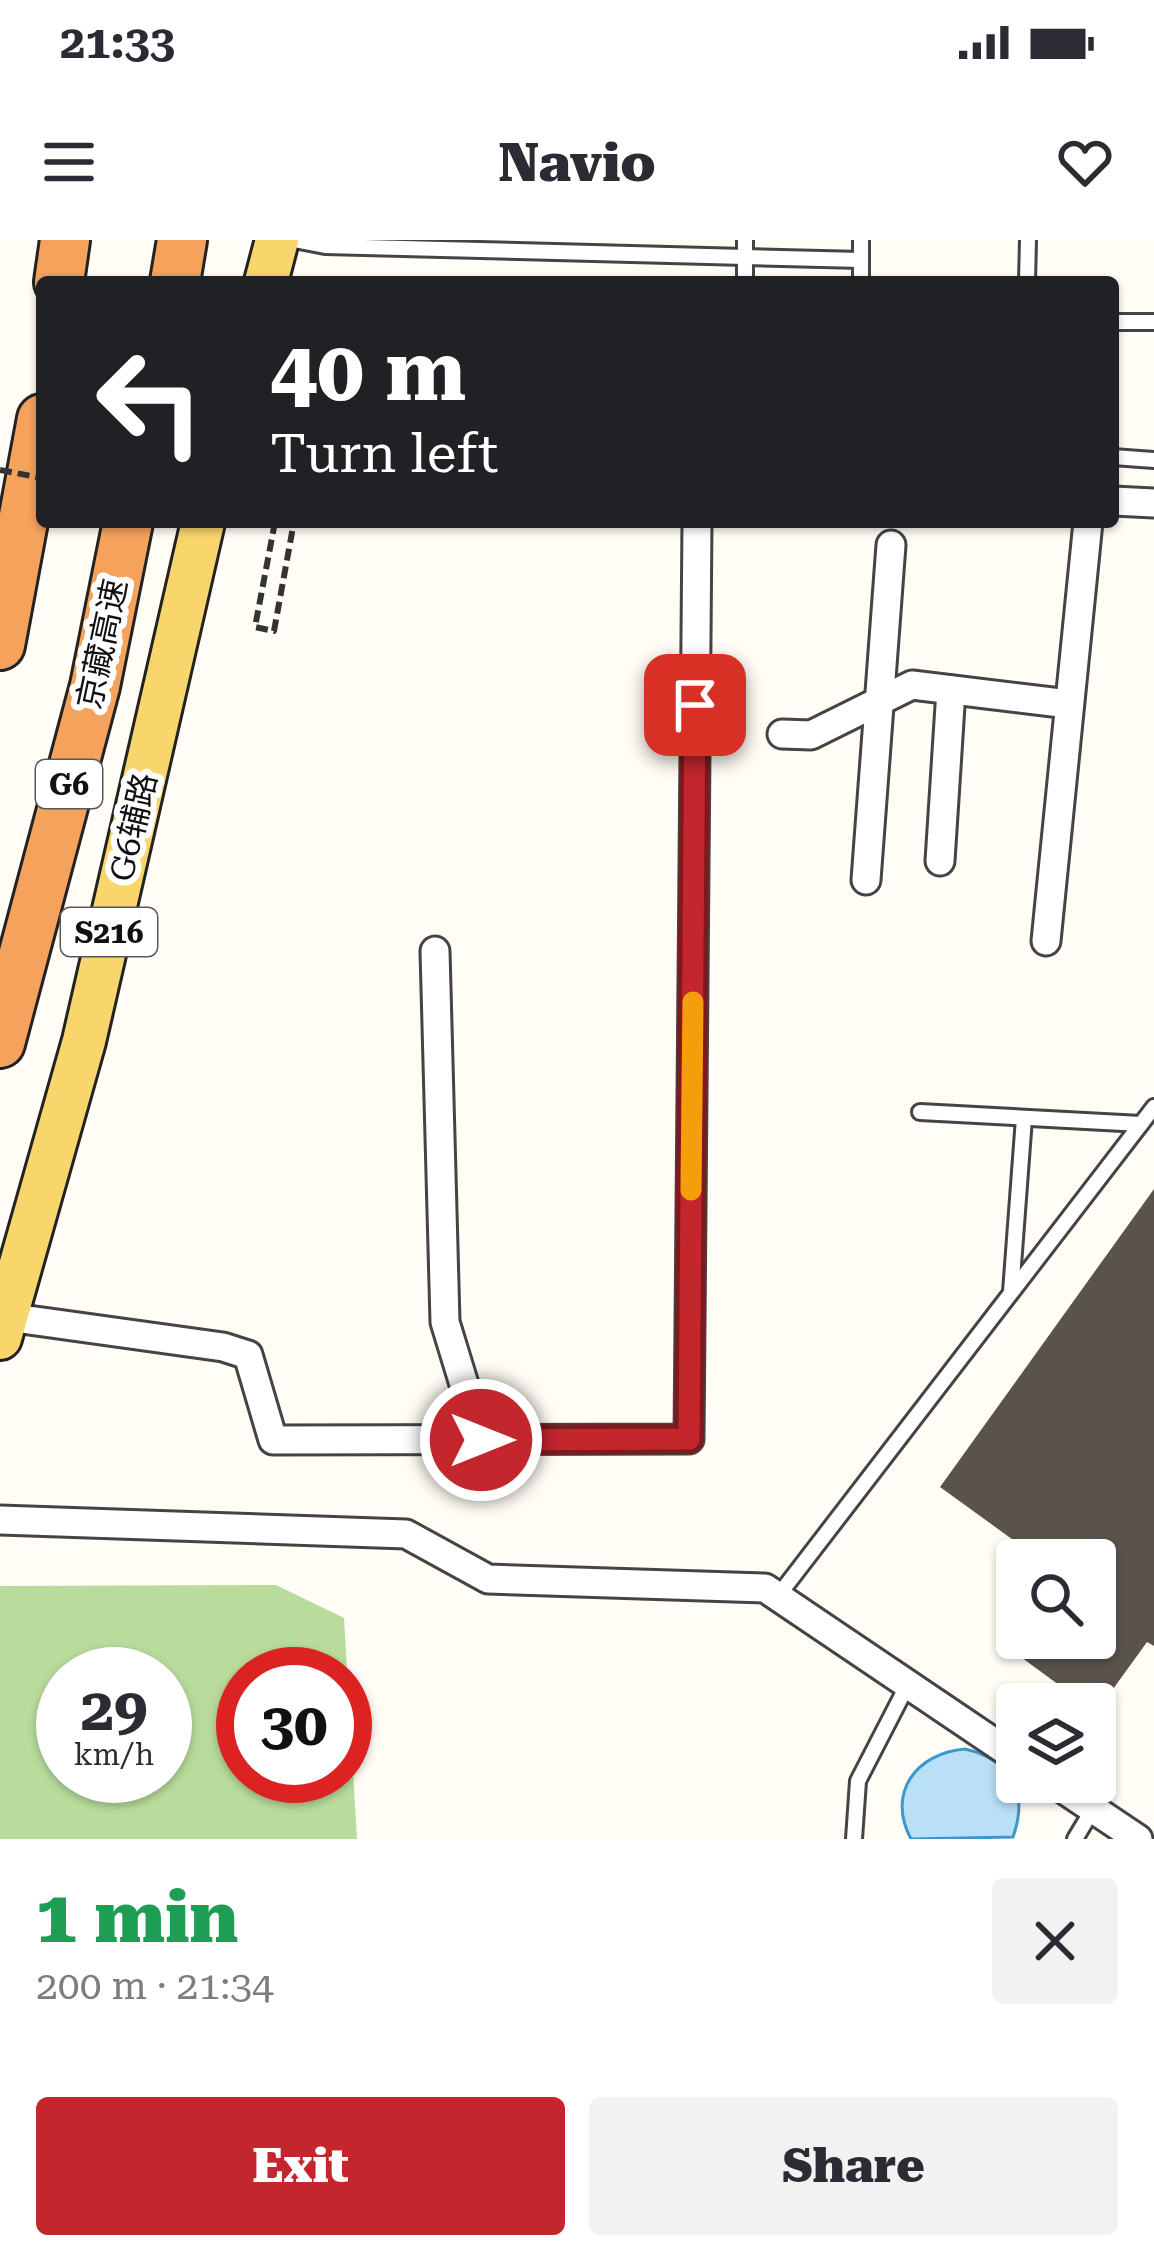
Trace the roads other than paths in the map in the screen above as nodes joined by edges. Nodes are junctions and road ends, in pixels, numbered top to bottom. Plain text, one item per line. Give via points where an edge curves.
1 (65, 240) edge
2 (182, 240) edge
3 (278, 240) edge
4 (294, 240) edge
5 (746, 240) edge
6 (861, 240) edge
7 (1028, 240) edge
8 (745, 257) junction
9 (861, 260) junction
10 (60, 276) edge
11 (176, 276) edge
12 (268, 276) edge
13 (745, 276) edge
14 (861, 276) edge
15 (1027, 276) edge
16 (1119, 322) edge
17 (1154, 322) edge
18 (36, 451) edge
19 (1119, 458) edge
20 (1154, 460) edge
21 (1119, 501) edge
22 (1154, 503) edge
23 (127, 528) edge
24 (201, 528) edge
25 (697, 528) edge
26 (1087, 528) edge
27 (891, 544) dead end
28 (0, 645) edge
29 (951, 690) junction
30 (879, 701) junction
31 (1069, 704) junction
32 (782, 734) dead end
33 (940, 861) dead end
34 (866, 880) dead end
35 (1046, 941) dead end
36 (435, 951) dead end
37 (0, 1043) edge
38 (1154, 1107) edge
39 (920, 1112) dead end
40 (1024, 1118) junction
41 (1141, 1124) junction
42 (1011, 1292) junction
43 (3, 1327) edge
44 (481, 1440) junction
45 (0, 1520) edge
46 (778, 1596) junction
47 (908, 1684) junction
48 (996, 1744) edge
49 (1084, 1803) edge
50 (1093, 1809) junction
51 (854, 1839) edge
52 (1075, 1839) edge
53 (1138, 1839) edge

1 - 10 highway
2 - 11 highway
3 - 12 main road
4 - 8 lane
5 - 8 lane
6 - 9 lane
7 - 15 lane
8 - 9 lane
8 - 13 lane
9 - 14 lane
16 - 17 lane
18 - 28 highway
19 - 20 lane
21 - 22 street
23 - 37 highway, 京藏高速 / G6 via 95,686
24 - 43 main road, G6辅路 / S216 via 83,1041
25 - 44 street via 689,1439
26 - 31 street
27 - 30 street
29 - 30 street via 912,685
29 - 31 street
29 - 33 street
30 - 32 street via 811,735
30 - 34 street
31 - 35 street
36 - 44 street via 445,1322
38 - 41 lane
39 - 40 lane
40 - 41 lane
40 - 42 lane
41 - 42 lane
42 - 46 lane
43 - 44 street via 248,1355 273,1441
45 - 46 street via 406,1534 488,1579 765,1588
46 - 47 street
47 - 48 street
47 - 51 lane via 858,1781
49 - 50 street
50 - 52 lane
50 - 53 street

